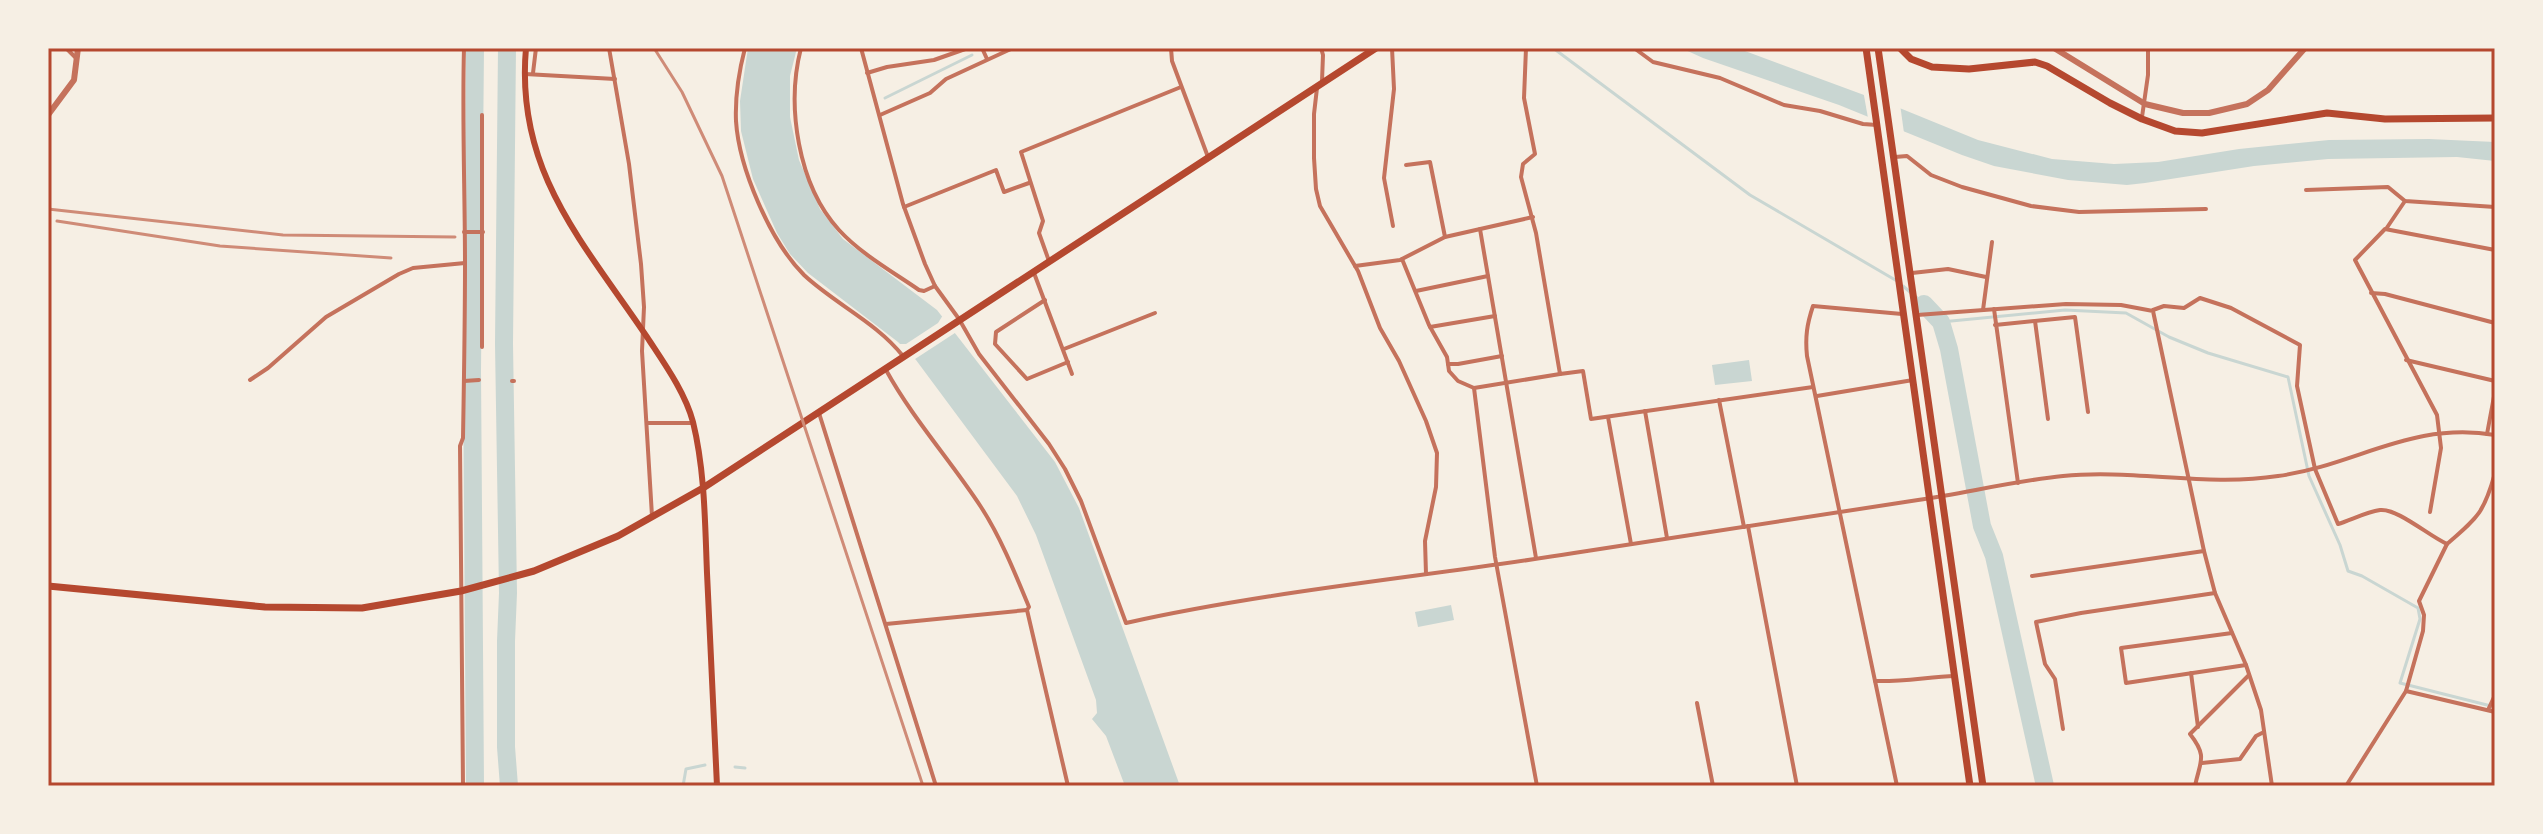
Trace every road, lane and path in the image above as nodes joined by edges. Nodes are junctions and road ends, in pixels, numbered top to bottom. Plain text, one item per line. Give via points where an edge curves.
1 (66, 48) edge
2 (78, 48) edge
3 (464, 48) edge
4 (526, 48) edge
5 (536, 48) edge
6 (609, 48) edge
7 (745, 48) edge
8 (801, 48) edge
9 (861, 48) edge
10 (968, 48) edge
11 (982, 48) edge
12 (1013, 48) edge
13 (1171, 48) edge
14 (1321, 48) edge
15 (1376, 48) edge
16 (1392, 48) edge
17 (1526, 48) edge
18 (1634, 48) edge
19 (1866, 48) edge
20 (1878, 48) edge
21 (1900, 48) edge
22 (2054, 48) edge
23 (2148, 48) edge
24 (2305, 48) edge
25 (76, 59) junction
26 (987, 59) junction
27 (867, 73) junction
28 (524, 74) junction
29 (533, 74) junction
30 (615, 79) junction
31 (1320, 84) junction
32 (1181, 87) junction
33 (2145, 104) junction
34 (48, 115) edge
35 (482, 115) dead end
36 (880, 115) junction
37 (2495, 118) edge
38 (2142, 119) junction
39 (1877, 125) junction
40 (1208, 157) junction
41 (1895, 157) junction
42 (1406, 165) dead end
43 (1030, 183) junction
44 (2306, 190) dead end
45 (2405, 201) junction
46 (904, 207) junction
47 (2495, 207) edge
48 (2206, 209) dead end
49 (1533, 217) junction
50 (1393, 226) dead end
51 (1480, 229) junction
52 (2385, 229) junction
53 (466, 232) junction
54 (482, 232) junction
55 (1445, 237) junction
56 (1992, 242) dead end
57 (2495, 250) edge
58 (1402, 259) junction
59 (1049, 261) junction
60 (465, 263) junction
61 (1355, 266) junction
62 (1034, 271) junction
63 (1489, 276) junction
64 (1912, 276) junction
65 (1986, 277) junction
66 (935, 286) junction
67 (1416, 291) junction
68 (2371, 293) junction
69 (1045, 300) junction
70 (1983, 310) junction
71 (1994, 311) junction
72 (2153, 311) junction
73 (1155, 313) dead end
74 (1919, 313) junction
75 (1905, 314) junction
76 (1495, 316) junction
77 (959, 319) junction
78 (2035, 321) junction
79 (2495, 323) edge
80 (1995, 324) junction
81 (1430, 327) junction
82 (643, 332) junction
83 (482, 347) dead end
84 (1063, 350) junction
85 (904, 355) junction
86 (1502, 356) junction
87 (2406, 360) junction
88 (1068, 362) junction
89 (1448, 364) junction
90 (885, 368) junction
91 (1072, 374) dead end
92 (1560, 374) junction
93 (250, 380) dead end
94 (479, 380) dead end
95 (1913, 380) junction
96 (466, 381) junction
97 (2495, 381) edge
98 (1506, 382) junction
99 (1813, 387) junction
100 (1474, 388) junction
101 (2495, 391) edge
102 (1816, 396) junction
103 (1719, 400) junction
104 (1645, 411) junction
105 (2088, 412) dead end
106 (819, 413) junction
107 (1608, 417) junction
108 (2048, 419) dead end
109 (647, 423) junction
110 (693, 423) junction
111 (2440, 433) junction
112 (2487, 434) junction
113 (2495, 435) edge
114 (2315, 469) junction
115 (2495, 473) edge
116 (2189, 477) junction
117 (2018, 483) junction
118 (703, 488) junction
119 (1942, 496) junction
120 (1931, 498) junction
121 (1840, 512) junction
122 (2430, 512) dead end
123 (652, 519) junction
124 (1746, 526) junction
125 (1667, 539) junction
126 (1631, 544) junction
127 (2447, 544) junction
128 (2204, 551) junction
129 (1536, 559) junction
130 (1498, 564) junction
131 (1426, 574) junction
132 (2032, 576) dead end
133 (48, 586) edge
134 (464, 591) junction
135 (2215, 593) junction
136 (1027, 610) junction
137 (886, 624) junction
138 (2232, 633) junction
139 (2246, 665) junction
140 (2191, 673) junction
141 (2249, 675) junction
142 (1955, 676) junction
143 (1875, 681) junction
144 (2406, 690) junction
145 (2494, 697) edge
146 (1697, 703) dead end
147 (2488, 710) junction
148 (2495, 712) edge
149 (2198, 727) junction
150 (2063, 729) dead end
151 (2264, 732) junction
152 (2202, 763) junction
153 (463, 786) edge
154 (717, 786) edge
155 (936, 786) edge
156 (1068, 786) edge
157 (1537, 786) edge
158 (1713, 786) edge
159 (1797, 786) edge
160 (1897, 786) edge
161 (1970, 786) edge
162 (1983, 786) edge
163 (2195, 786) edge
164 (2272, 786) edge
165 (2346, 786) edge

1 - 25 street
2 - 25 street
3 - 53 street
4 - 28 main road
5 - 29 street
6 - 30 street
7 - 85 street via 737,124 768,222 805,275
8 - 66 street via 794,117 823,208 846,237 919,290
9 - 27 street
10 - 27 street
11 - 26 street
12 - 26 street
13 - 32 street
14 - 31 street
15 - 31 main road
16 - 50 street via 1394,89 1384,178
17 - 49 street via 1524,98 1535,154 1520,174
18 - 39 street via 1653,62 1720,78 1784,105
19 - 39 main road
20 - 41 main road
21 - 38 main road via 1932,67 2035,62
22 - 33 street
23 - 33 street
24 - 33 street via 2268,90 2247,104 2183,113
25 - 34 street via 74,80
26 - 36 street
27 - 36 street
28 - 29 street
28 - 82 main road via 528,124 549,186
29 - 30 street
30 - 82 street via 636,211
31 - 40 main road
31 - 61 street via 1314,114 1317,199
32 - 40 street
32 - 43 street via 1021,152
33 - 38 street
35 - 54 street
36 - 46 street
37 - 38 main road via 2385,119 2327,113 2202,133 2175,131
39 - 75 main road
40 - 59 main road
41 - 48 street via 1907,156 1931,175 1962,187 2031,206 2079,212
41 - 64 main road
42 - 55 street via 1430,162
43 - 46 street via 1004,192 996,170
43 - 59 street
44 - 45 street via 2388,187
45 - 47 street
45 - 52 street
46 - 66 street
49 - 51 street
49 - 92 street
51 - 55 street
51 - 63 street
52 - 57 street
52 - 68 street via 2355,260
53 - 54 street
53 - 60 street
54 - 83 street
55 - 58 street
56 - 65 street
58 - 61 street
58 - 67 street
59 - 62 main road
60 - 93 street via 399,274 326,317
60 - 96 street
61 - 131 street via 1437,453
62 - 69 street
62 - 77 main road
63 - 67 street
63 - 76 street
64 - 65 street via 1945,269
64 - 74 main road
65 - 70 street
66 - 77 street
67 - 81 street
68 - 79 street
68 - 87 street
69 - 84 street
69 - 88 street via 996,332 995,344 1027,379
70 - 71 street
70 - 74 street
71 - 72 street via 2066,304
71 - 80 street
72 - 114 street via 2184,308 2200,298 2231,308 2300,345 2297,386
72 - 116 street
73 - 84 street
74 - 119 main road
75 - 95 main road
75 - 99 street via 1813,306 1805,335
76 - 81 street
76 - 86 street
77 - 85 main road
77 - 131 street via 1065,469 1126,623
78 - 80 street
78 - 105 street via 2075,317
78 - 108 street
80 - 117 street
81 - 89 street
82 - 109 street
82 - 110 main road
84 - 88 street
85 - 90 main road
86 - 89 street
86 - 98 street
87 - 97 street
87 - 111 street via 2437,415
88 - 91 street
89 - 100 street via 1458,381
90 - 106 main road
90 - 136 street via 982,509 1004,548
92 - 98 street
92 - 107 street via 1583,371 1591,419
94 - 96 street
95 - 102 street
95 - 120 main road
96 - 134 street via 460,446
98 - 100 street
98 - 129 street
99 - 102 street
99 - 103 street
100 - 130 street
101 - 112 street
102 - 121 street
103 - 104 street
103 - 124 street
104 - 107 street
104 - 125 street
106 - 118 main road
106 - 137 street
107 - 126 street
109 - 110 street
109 - 123 street
110 - 118 main road
111 - 112 street
111 - 114 street via 2395,441
111 - 122 street
112 - 113 street
114 - 116 street via 2247,479
114 - 127 street via 2338,524 2391,511
115 - 127 street via 2486,504
116 - 117 street via 2069,475
116 - 128 street
117 - 119 street
118 - 123 main road
118 - 154 main road
119 - 120 street
119 - 162 main road
120 - 121 street
120 - 142 main road
121 - 124 street
121 - 143 street
123 - 134 main road via 516,577
124 - 125 street
124 - 159 street
125 - 126 street
126 - 129 street
127 - 144 street via 2419,601 2423,631
128 - 132 street
128 - 135 street
129 - 130 street
130 - 131 street
130 - 157 street
133 - 134 main road via 265,607 362,608
134 - 153 street
135 - 138 street
135 - 150 street via 2036,622 2045,664 2055,679
136 - 137 street
136 - 156 street
137 - 155 street
138 - 139 street
138 - 140 street via 2121,648 2126,683
139 - 140 street
139 - 141 street
140 - 149 street
141 - 149 street
141 - 151 street
142 - 143 street
142 - 161 main road
143 - 160 street
144 - 147 street
144 - 165 street
145 - 147 street
146 - 158 street
147 - 148 street
149 - 152 street via 2190,734 2200,747
151 - 152 street via 2240,759
151 - 164 street
152 - 163 street

